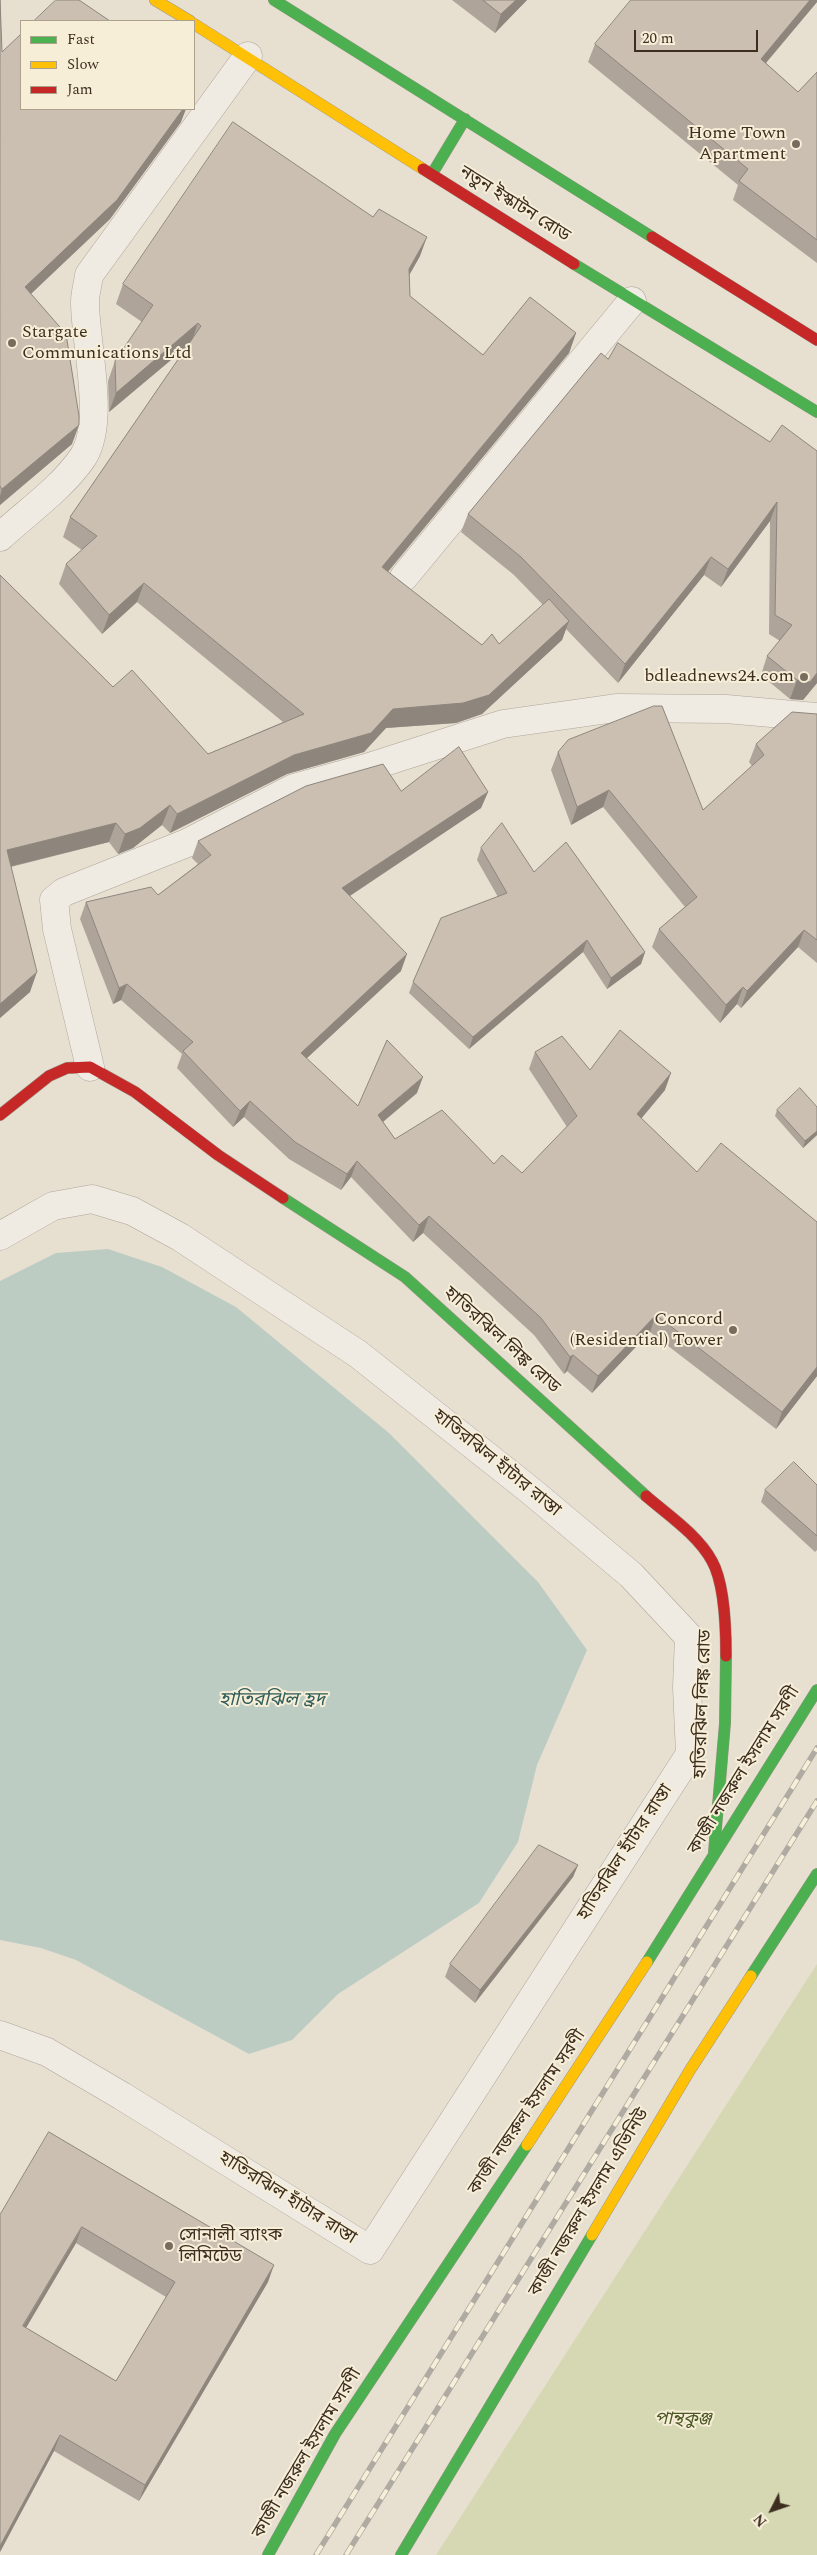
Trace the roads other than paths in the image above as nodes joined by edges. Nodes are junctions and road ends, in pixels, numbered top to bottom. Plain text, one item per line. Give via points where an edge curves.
1 (155, 0) edge
2 (274, 0) edge
3 (188, 20) edge
4 (195, 25) edge
5 (248, 56) junction
6 (465, 119) junction
7 (432, 174) junction
8 (632, 301) junction
9 (817, 340) edge
10 (817, 412) edge
11 (0, 536) edge
12 (404, 577) dead end
13 (817, 717) edge
14 (90, 1067) junction
15 (0, 1114) edge
16 (0, 1236) edge
17 (817, 1690) edge
18 (714, 1852) junction
19 (817, 1874) edge
20 (0, 2035) edge
21 (268, 2555) edge
22 (401, 2555) edge

1 - 3 main road
2 - 6 main road
4 - 5 main road, নতুন ইস্কাটন রোড
5 - 7 main road, নতুন ইস্কাটন রোড
5 - 11 street via 89,275 85,301 93,400 92,431 84,455 70,474
6 - 7 main road
6 - 9 main road
7 - 8 main road, নতুন ইস্কাটন রোড
8 - 10 main road, নতুন ইস্কাটন রোড
8 - 12 street
13 - 14 street via 726,709 616,708 503,724 294,788 187,843 64,892 54,900 58,929
14 - 15 main road via 67,1068 49,1076
14 - 18 main road, হাতিরঝিল লিঙ্ক রোড via 135,1092 218,1155 404,1277 693,1538 712,1561 719,1582 726,1636 725,1723
16 - 20 street, হাতিরঝিল হাঁটার রাস্তা via 53,1206 92,1199 132,1212 180,1237 358,1354 631,1575 689,1637 690,1754 370,2250 47,2052
17 - 18 main road, কাজী নজরুল ইসলাম সরণী
18 - 21 main road, কাজী নজরুল ইসলাম সরণী via 610,2020 335,2434
19 - 22 main road, কাজী নজরুল ইসলাম এভিনিউ via 690,2070

